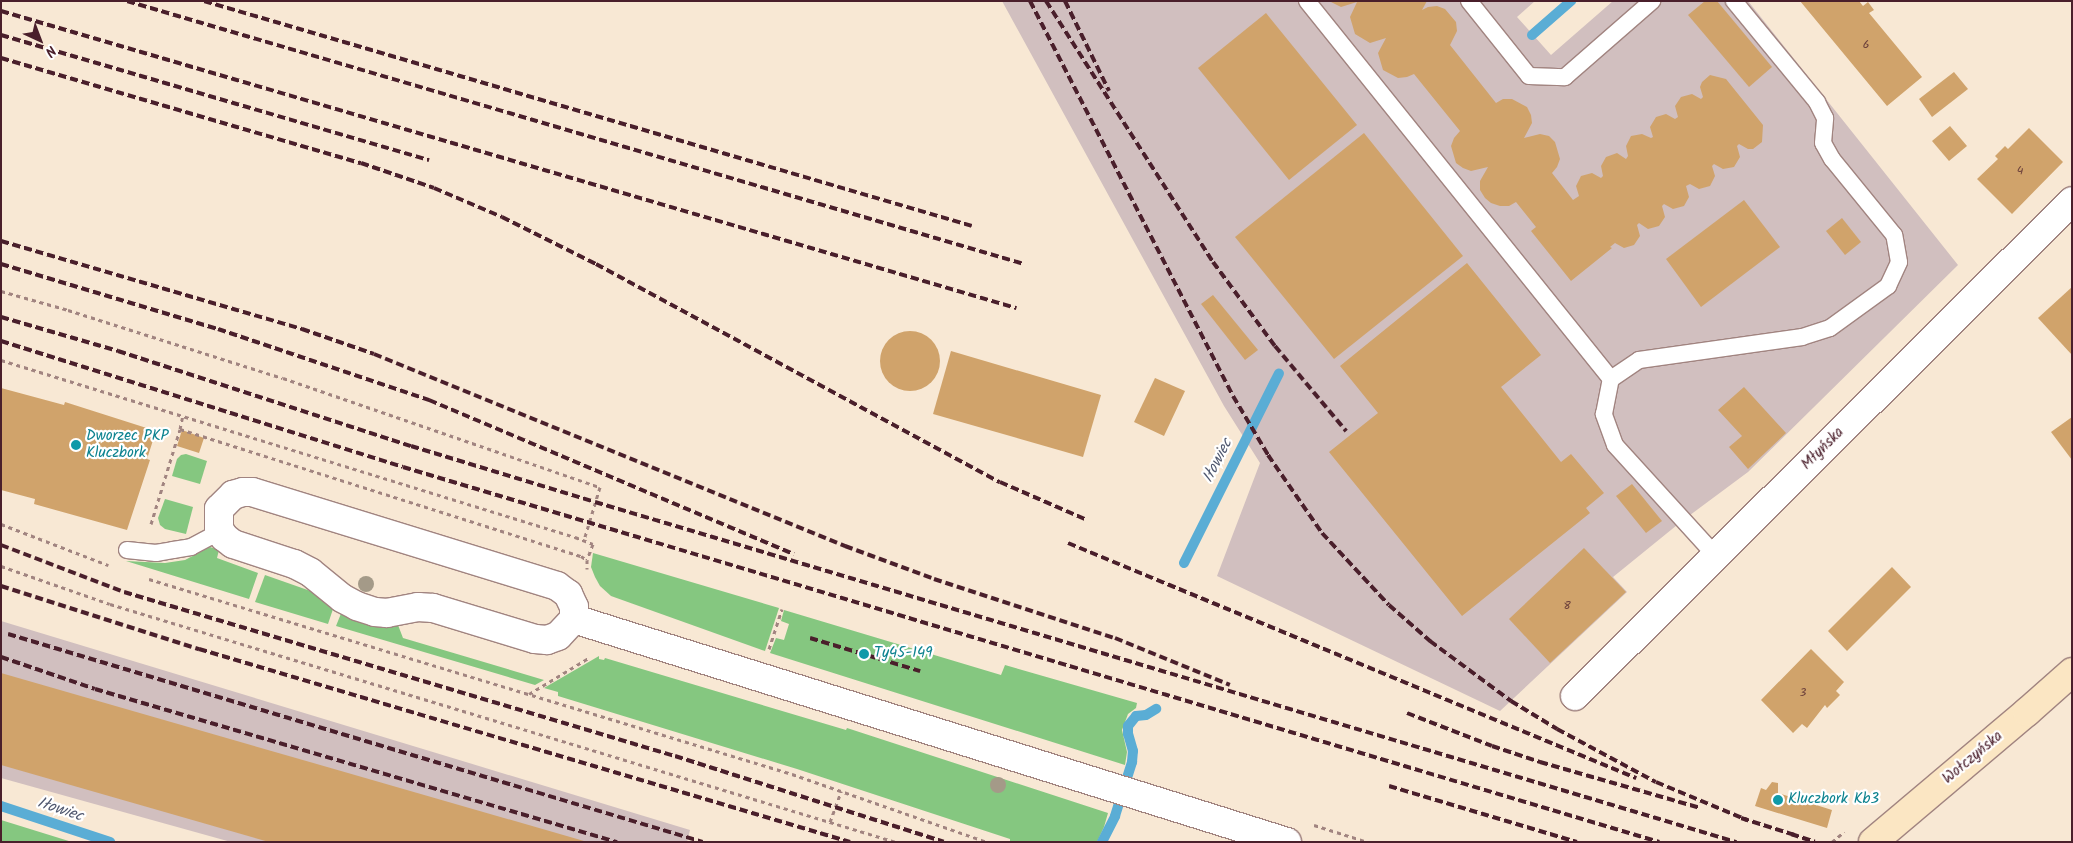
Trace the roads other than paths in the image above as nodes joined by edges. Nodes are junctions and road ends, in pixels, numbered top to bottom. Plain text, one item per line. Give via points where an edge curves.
1 (1307, 1) edge
2 (1469, 1) edge
3 (1652, 1) edge
4 (1734, 1) edge
5 (2072, 201) edge
6 (1611, 379) junction
7 (221, 531) junction
8 (127, 550) dead end
9 (1716, 556) junction
10 (574, 620) junction
11 (2072, 672) edge
12 (1575, 696) dead end
13 (1877, 839) edge
14 (1287, 842) edge

1 - 6 lane
2 - 3 lane via 1529,76 1565,76
4 - 6 lane via 1817,102 1825,118 1823,143 1832,159 1894,235 1898,262 1888,286 1830,328 1802,337 1639,360
5 - 9 street, Młyńska
6 - 9 lane via 1604,414 1615,445
7 - 8 lane via 191,546 173,550
7 - 10 street via 233,544 294,564 342,598 375,612 433,608 547,640 558,636
7 - 10 street via 219,509 225,501 238,493 252,492 557,586 568,594 574,607
9 - 12 street, Młyńska
10 - 14 street
11 - 13 street, Wołczyńska

